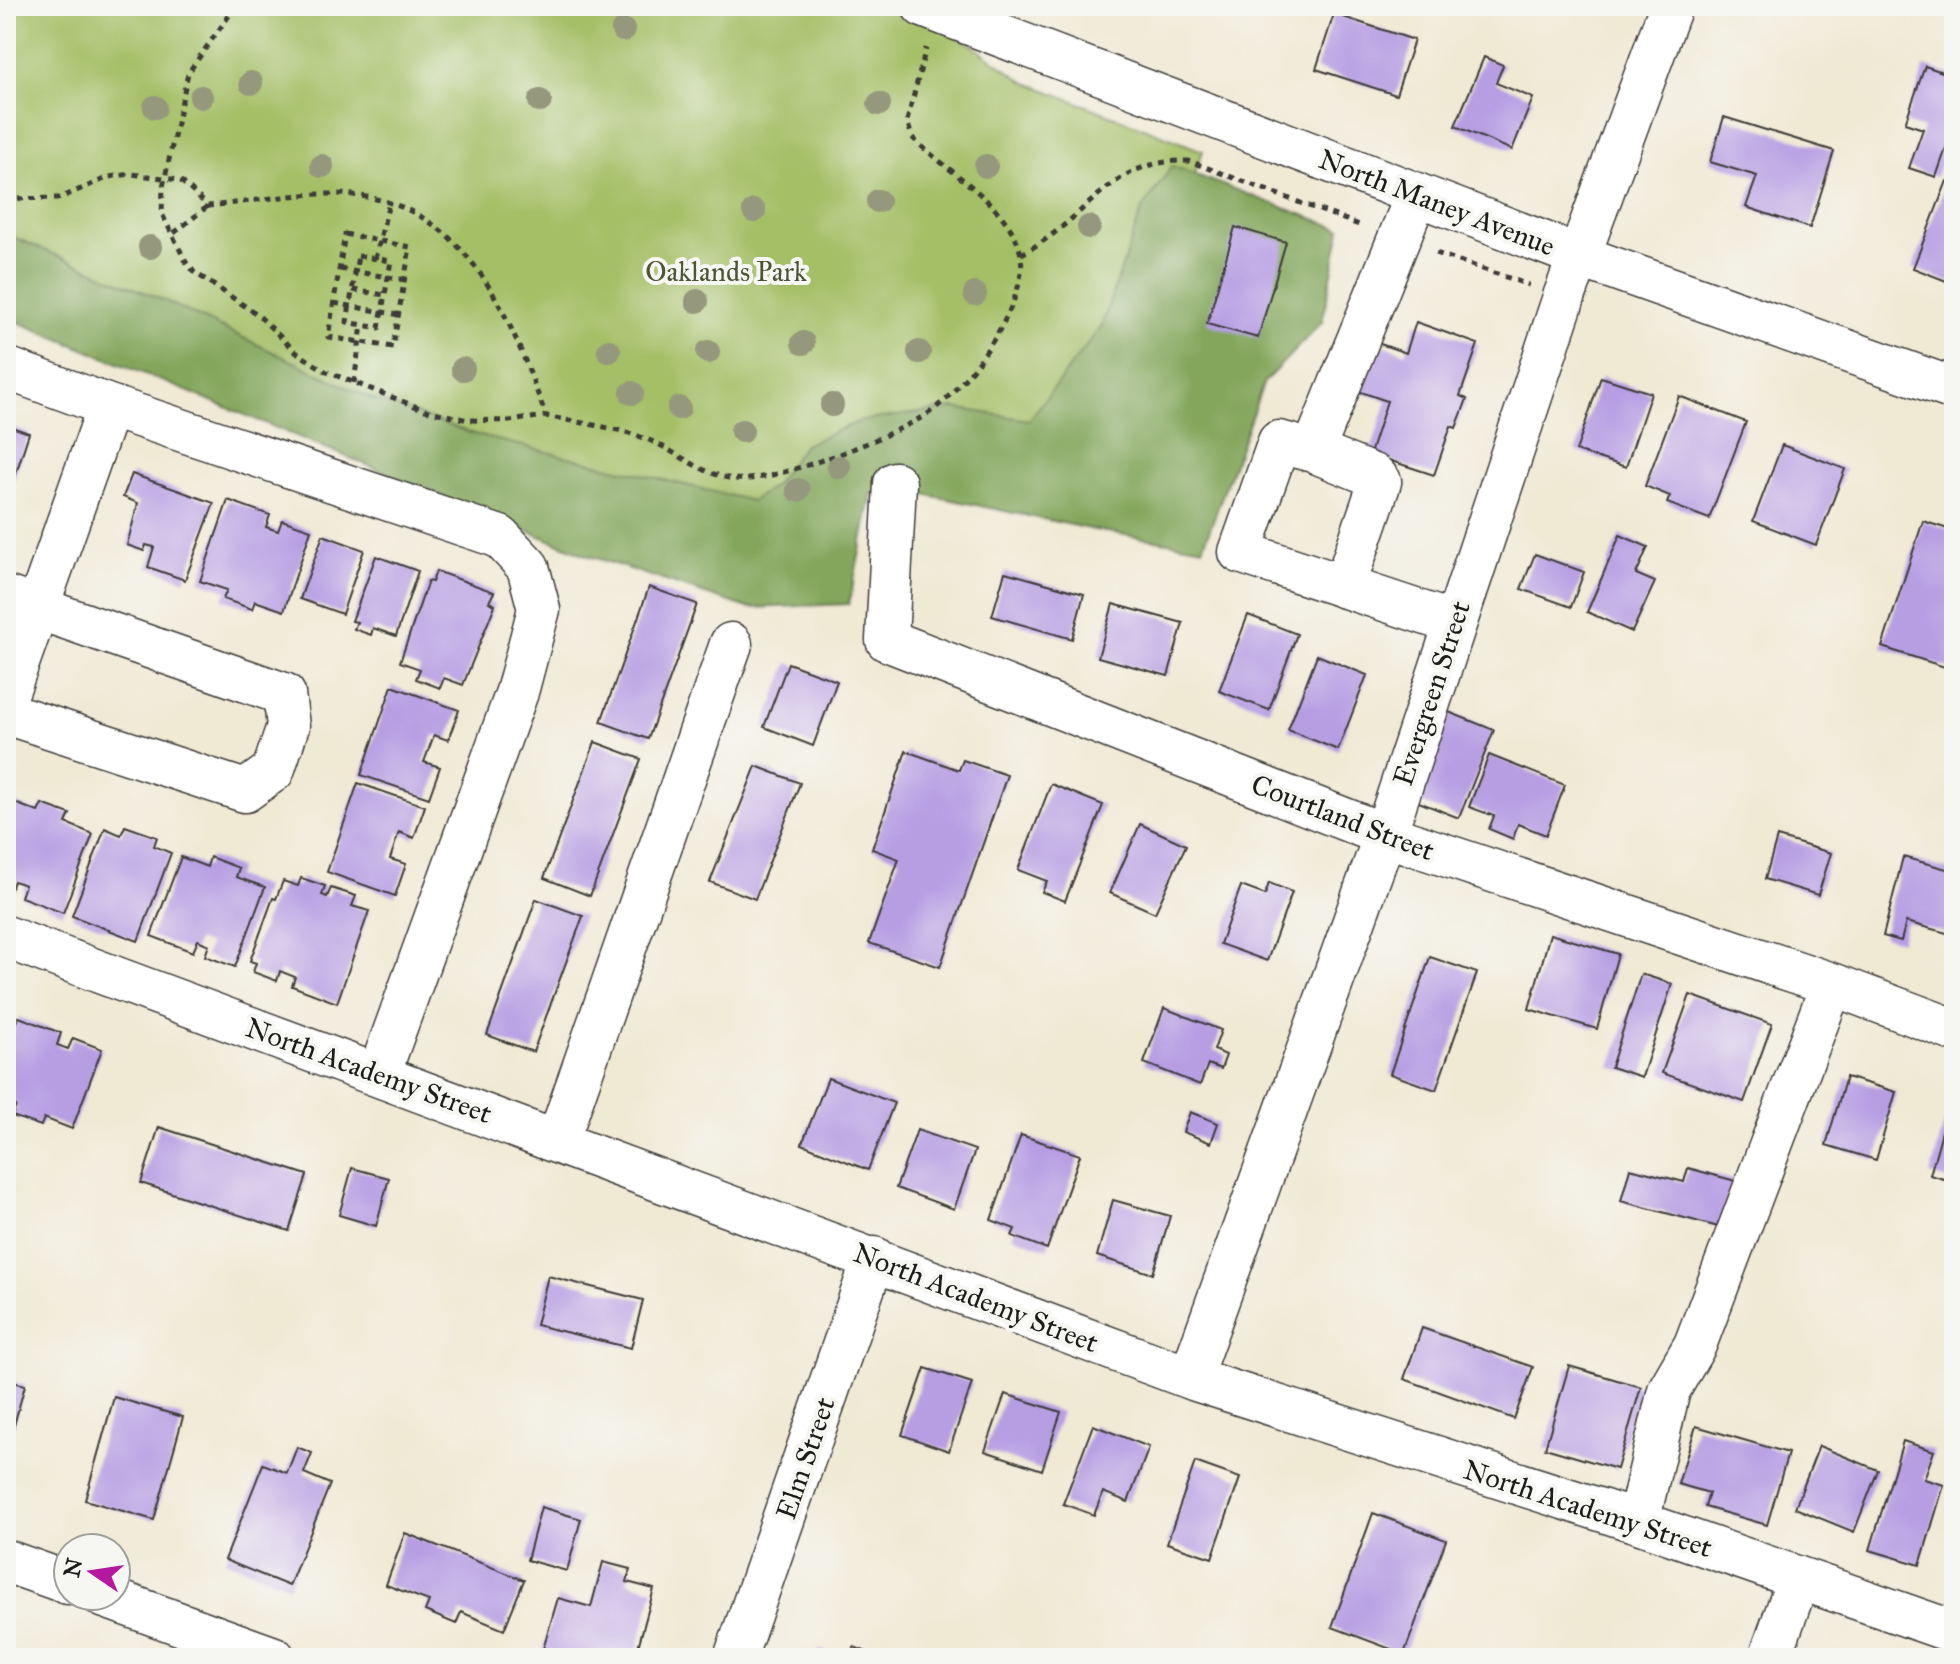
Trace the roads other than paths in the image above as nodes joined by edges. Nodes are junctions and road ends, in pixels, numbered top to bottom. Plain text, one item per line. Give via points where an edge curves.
1 (1671, 6) edge
2 (932, 9) edge
3 (1006, 20) edge
4 (1417, 194) junction
5 (1579, 256) junction
6 (6, 368) edge
7 (1954, 389) edge
8 (109, 406) junction
9 (1313, 451) junction
10 (895, 483) dead end
11 (1344, 587) junction
12 (22, 602) edge
13 (1454, 623) junction
14 (731, 644) dead end
15 (6, 697) edge
16 (6, 713) edge
17 (1385, 835) junction
18 (6, 937) edge
19 (1832, 984) junction
20 (1954, 1030) edge
21 (379, 1074) junction
22 (558, 1140) junction
23 (874, 1258) junction
24 (1190, 1378) junction
25 (1638, 1522) junction
26 (6, 1561) edge
27 (52, 1577) edge
28 (1798, 1580) junction
29 (132, 1607) edge
30 (1954, 1632) edge
31 (274, 1658) edge
32 (735, 1658) edge
33 (1770, 1658) edge

1 - 5 street, Evergreen Street
2 - 3 street, North Maney Avenue
3 - 4 street, North Maney Avenue
4 - 5 street, North Maney Avenue
4 - 9 street
5 - 7 street, North Maney Avenue
5 - 13 street, Evergreen Street
6 - 8 street
8 - 12 street
8 - 21 street via 500,537 528,567 539,609 517,692
9 - 11 street via 1380,482
9 - 11 street via 1279,442 1240,552
10 - 17 street, Courtland Street via 887,640
11 - 13 street
12 - 15 street
12 - 16 street via 284,694 288,726 273,771 245,791
13 - 17 street, Evergreen Street
14 - 22 street
17 - 19 street, Courtland Street
17 - 24 street, Evergreen Street
18 - 21 street, North Academy Street
19 - 20 street, Courtland Street
19 - 25 street via 1701,1331 1669,1390
21 - 22 street, North Academy Street
22 - 23 street, North Academy Street
23 - 24 street, North Academy Street
23 - 32 street, Elm Street
24 - 25 street, North Academy Street
25 - 28 street, North Academy Street
26 - 27 street
28 - 30 street, North Academy Street
28 - 33 street
29 - 31 street

